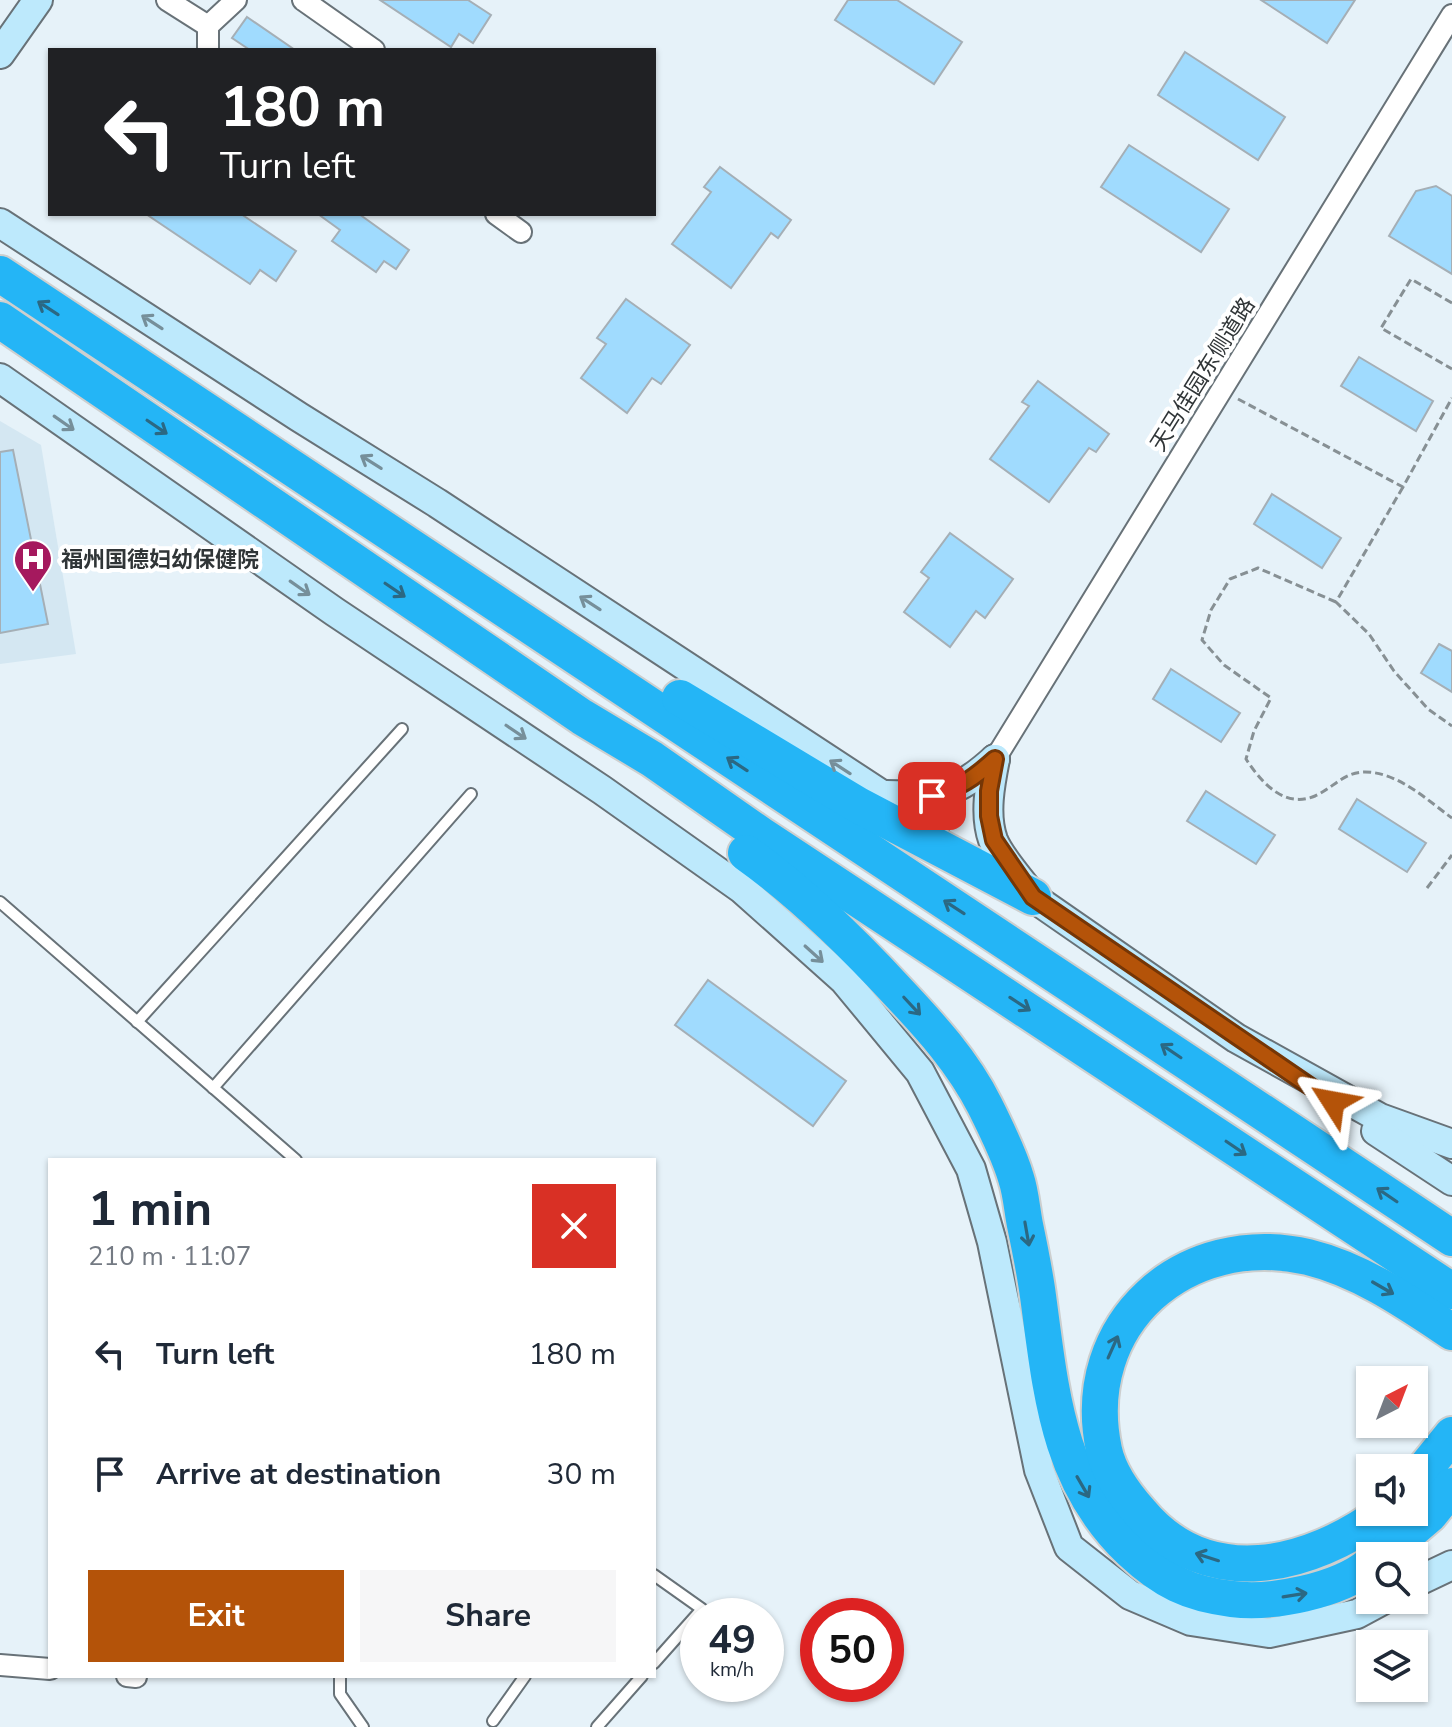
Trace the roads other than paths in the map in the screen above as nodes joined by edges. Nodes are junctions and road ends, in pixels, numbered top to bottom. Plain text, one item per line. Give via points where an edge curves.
1 (38, 0) edge
2 (167, 0) edge
3 (236, 0) edge
4 (303, 0) edge
5 (1452, 15) edge
6 (208, 26) junction
7 (208, 48) edge
8 (371, 48) edge
9 (0, 54) edge
10 (0, 201) edge
11 (499, 216) edge
12 (6, 227) edge
13 (521, 232) dead end
14 (0, 274) edge
15 (0, 320) edge
16 (0, 378) edge
17 (160, 381) junction
18 (402, 729) dead end
19 (995, 759) junction
20 (646, 768) junction
21 (471, 794) dead end
22 (870, 800) junction
23 (708, 864) junction
24 (1033, 897) junction
25 (0, 902) edge
26 (879, 971) junction
27 (137, 1022) junction
28 (1236, 1038) junction
29 (213, 1088) junction
30 (1452, 1144) edge
31 (294, 1158) edge
32 (1452, 1181) edge
33 (1452, 1238) edge
34 (1452, 1291) edge
35 (1452, 1332) edge
36 (1452, 1435) edge
37 (1428, 1465) edge
38 (1452, 1486) edge
39 (1363, 1526) edge
40 (1397, 1542) edge
41 (1452, 1565) edge
42 (1356, 1574) edge
43 (656, 1576) edge
44 (1428, 1576) edge
45 (1357, 1614) edge
46 (656, 1661) edge
47 (0, 1665) edge
48 (48, 1669) edge
49 (340, 1678) edge
50 (524, 1678) edge
51 (640, 1678) edge
52 (493, 1721) dead end
53 (363, 1727) edge
54 (597, 1727) edge

1 - 9 main road
2 - 6 street
3 - 6 street
4 - 8 street
5 - 19 street, 天马佳园东侧道路
6 - 7 street
10 - 12 main road
11 - 13 street
22 -> 12 main road via 655,646
17 -> 14 highway
15 -> 20 highway via 582,717
16 -> 23 main road
17 - 22 highway
33 -> 17 highway
18 - 27 lane
19 - 22 main road via 953,790
19 - 24 main road via 989,791 994,840
20 - 26 highway via 783,879
20 -> 34 highway via 761,835
21 - 29 lane
22 - 24 highway
23 - 26 main road
23 -> 45 main road via 844,980 920,1072 971,1169 992,1242 1039,1470 1069,1547 1130,1595 1191,1621 1269,1633
24 - 28 main road
25 - 27 lane
26 -> 42 highway via 941,1038 983,1103 1016,1177 1051,1395 1077,1478 1107,1528 1151,1569 1199,1595 1251,1601 1313,1592
27 - 29 lane
28 - 30 main road via 1380,1118
28 - 32 main road
29 - 31 lane
39 -> 35 highway via 1309,1555 1281,1561 1212,1560 1185,1549 1148,1522 1115,1480 1105,1452 1099,1403 1108,1359 1133,1312 1154,1289 1208,1259 1264,1251 1309,1258 1374,1283
36 - 37 highway
38 - 40 highway
41 - 44 main road
43 - 46 lane via 702,1609
47 - 48 street
49 - 53 lane via 340,1694
50 - 52 lane
51 - 54 lane

